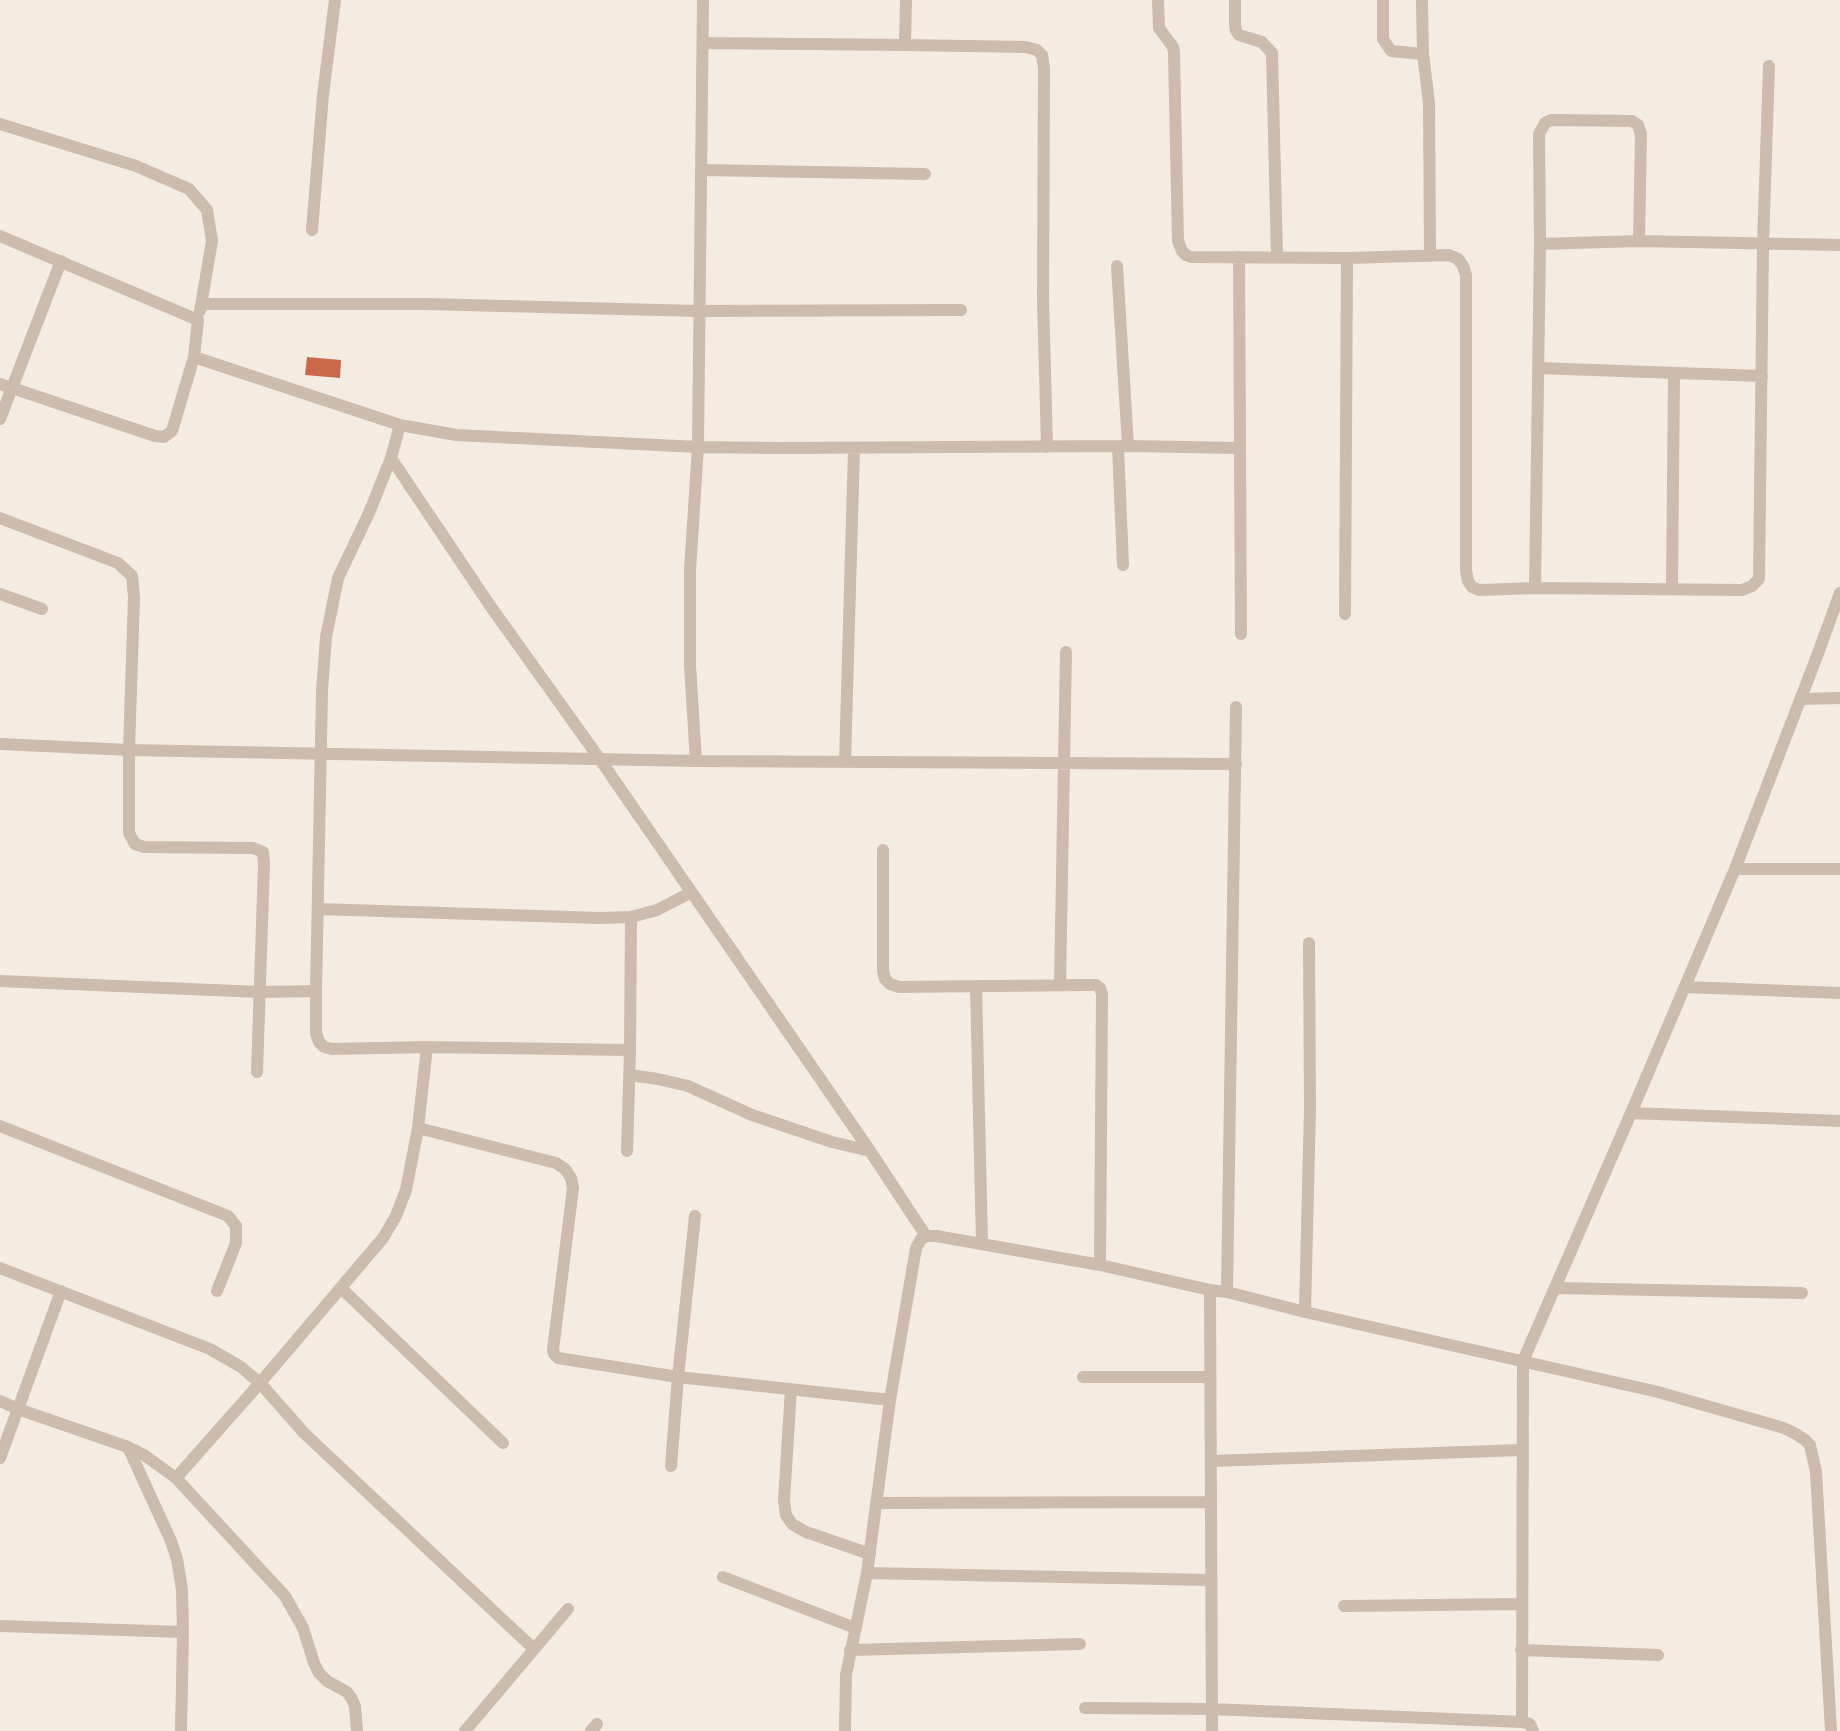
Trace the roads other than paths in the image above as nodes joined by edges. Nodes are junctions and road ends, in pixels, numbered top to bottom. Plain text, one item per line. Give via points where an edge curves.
1 (335, 0) edge
2 (703, 0) edge
3 (906, 0) edge
4 (1158, 0) edge
5 (1235, 0) edge
6 (1384, 0) edge
7 (1422, 0) edge
8 (703, 43) junction
9 (905, 45) junction
10 (1423, 54) junction
11 (1769, 66) dead end
12 (0, 124) edge
13 (702, 170) junction
14 (924, 174) dead end
15 (312, 230) dead end
16 (0, 236) edge
17 (1639, 241) junction
18 (1540, 244) junction
19 (1763, 244) junction
20 (1840, 245) edge
21 (1430, 256) junction
22 (1239, 257) junction
23 (1277, 258) junction
24 (1347, 258) junction
25 (61, 261) junction
26 (1117, 266) dead end
27 (202, 304) junction
28 (961, 310) dead end
29 (698, 311) junction
30 (198, 320) junction
31 (194, 357) junction
32 (1538, 368) junction
33 (1674, 373) junction
34 (1762, 376) junction
35 (0, 384) edge
36 (13, 388) junction
37 (0, 419) edge
38 (400, 425) junction
39 (698, 446) junction
40 (1047, 447) junction
41 (1123, 447) junction
42 (854, 448) junction
43 (1240, 448) junction
44 (391, 458) junction
45 (0, 518) edge
46 (1123, 565) dead end
47 (1535, 588) junction
48 (1672, 589) junction
49 (1840, 593) edge
50 (0, 594) edge
51 (1838, 606) edge
52 (42, 609) dead end
53 (1345, 614) dead end
54 (1241, 634) dead end
55 (1066, 652) dead end
56 (1840, 698) edge
57 (1801, 699) junction
58 (1236, 707) dead end
59 (0, 744) edge
60 (129, 750) junction
61 (321, 755) junction
62 (599, 758) junction
63 (696, 761) junction
64 (845, 762) junction
65 (1062, 762) junction
66 (1236, 764) junction
67 (883, 850) dead end
68 (1735, 869) junction
69 (1840, 869) edge
70 (690, 893) junction
71 (318, 909) junction
72 (631, 918) junction
73 (1309, 943) dead end
74 (0, 981) edge
75 (1060, 985) junction
76 (976, 986) junction
77 (1685, 987) junction
78 (316, 991) junction
79 (260, 992) junction
80 (1840, 993) edge
81 (427, 1048) junction
82 (630, 1050) junction
83 (257, 1072) dead end
84 (629, 1075) junction
85 (1631, 1113) junction
86 (1840, 1121) edge
87 (0, 1126) edge
88 (418, 1128) junction
89 (627, 1151) dead end
90 (870, 1151) junction
91 (695, 1216) dead end
92 (926, 1236) junction
93 (982, 1244) junction
94 (1100, 1265) junction
95 (0, 1268) edge
96 (340, 1288) junction
97 (1555, 1288) junction
98 (1210, 1290) junction
99 (61, 1291) junction
100 (217, 1291) dead end
101 (1227, 1292) junction
102 (1802, 1293) dead end
103 (1305, 1312) junction
104 (1523, 1360) junction
105 (678, 1377) junction
106 (1083, 1377) dead end
107 (1210, 1377) junction
108 (260, 1383) junction
109 (791, 1389) junction
110 (890, 1400) junction
111 (0, 1401) edge
112 (18, 1409) junction
113 (503, 1444) dead end
114 (128, 1447) junction
115 (1522, 1450) junction
116 (0, 1458) edge
117 (1210, 1461) junction
118 (671, 1466) dead end
119 (176, 1478) junction
120 (1210, 1502) junction
121 (877, 1503) junction
122 (870, 1554) junction
123 (867, 1573) junction
124 (723, 1577) dead end
125 (1211, 1580) junction
126 (1521, 1604) junction
127 (1344, 1606) dead end
128 (568, 1609) dead end
129 (0, 1626) edge
130 (855, 1628) junction
131 (183, 1632) junction
132 (1080, 1644) dead end
133 (534, 1649) junction
134 (850, 1650) junction
135 (1521, 1650) junction
136 (1658, 1655) dead end
137 (1085, 1708) dead end
138 (1212, 1710) junction
139 (1522, 1722) junction
140 (181, 1731) edge
141 (357, 1731) edge
142 (465, 1731) edge
143 (845, 1731) edge
144 (1212, 1731) edge
145 (1533, 1731) edge
146 (1831, 1731) edge

1 - 15 street via 322,95
2 - 8 street
3 - 9 street
4 - 22 street via 1159,28 1174,52 1178,241 1186,255 1191,257
5 - 23 street via 1236,31 1239,35 1262,42 1272,53
6 - 10 street via 1383,39 1390,51
7 - 10 street
8 - 9 street
8 - 13 street
9 - 40 street via 1026,46 1042,55
10 - 21 street via 1429,103
11 - 19 street
12 - 27 street via 136,166 189,188 207,210 212,241
13 - 14 street
13 - 29 street
16 - 25 street
17 - 18 street
17 - 18 street via 1641,134 1638,125 1632,121 1551,120 1538,134
17 - 19 street
18 - 32 street
19 - 20 street
19 - 34 street
21 - 24 street
21 - 47 street via 1449,255 1458,259 1466,275 1468,581 1479,590
22 - 23 street
22 - 43 street
23 - 24 street
24 - 53 street
25 - 30 street
25 - 36 street
26 - 41 street
27 - 29 street via 426,304
27 - 30 street
28 - 29 street
29 - 39 street
30 - 31 street
31 - 36 street via 172,431 164,437
31 - 38 street
32 - 33 street
32 - 47 street
33 - 34 street
33 - 48 street
34 - 48 street via 1759,578 1742,590
35 - 36 street
36 - 37 street
38 - 39 street via 456,435
38 - 44 street
39 - 42 street
39 - 63 street via 690,570 690,664
40 - 41 street
40 - 42 street
41 - 43 street
41 - 46 street
42 - 64 street
43 - 54 street
44 - 61 street via 338,578 326,637
44 - 62 street via 491,608
45 - 60 street via 118,563 132,576
47 - 48 street
49 - 51 street
50 - 52 street
51 - 57 street
55 - 65 street
56 - 57 street
57 - 68 street
58 - 66 street
59 - 60 street
60 - 61 street
60 - 79 street via 129,834 135,844 144,847 253,848 263,852
61 - 62 street
61 - 71 street
62 - 63 street
62 - 70 street
63 - 64 street
64 - 65 street
65 - 66 street
65 - 75 street
66 - 101 street
67 - 76 street via 885,979 899,987
68 - 69 street
68 - 77 street
70 - 72 street via 657,910
70 - 90 street
71 - 72 street
71 - 78 street
72 - 82 street
73 - 103 street via 1310,1108
74 - 79 street
75 - 76 street
75 - 94 street via 1096,985 1102,994
76 - 93 street
77 - 80 street
77 - 85 street
78 - 79 street
78 - 81 street via 316,1033 324,1047
79 - 83 street
81 - 82 street
81 - 88 street
82 - 84 street
84 - 89 street
84 - 90 street via 688,1086 752,1115
85 - 86 street
85 - 97 street
87 - 100 street via 228,1216 236,1226 236,1243
88 - 96 street via 406,1190 396,1216 383,1238
88 - 105 street via 556,1163 565,1169 573,1188 554,1354 563,1359
90 - 92 street
91 - 105 street
92 - 93 street
92 - 110 street via 916,1248
93 - 94 street
94 - 98 street
95 - 99 street
96 - 108 street
96 - 113 street
97 - 102 street
97 - 104 street
98 - 101 street
98 - 107 street
99 - 108 street via 210,1349 241,1366
99 - 112 street
101 - 103 street
103 - 104 street
104 - 115 street
104 - 146 street via 1658,1392 1784,1428 1810,1445 1816,1472
105 - 109 street
105 - 118 street
106 - 107 street
107 - 117 street
108 - 119 street
108 - 133 street via 304,1434
109 - 110 street
109 - 122 street via 784,1500 786,1514 792,1524 806,1532
110 - 121 street
111 - 112 street
112 - 114 street
112 - 116 street
114 - 119 street
114 - 131 street via 177,1560
115 - 117 street
115 - 126 street
117 - 120 street
119 - 141 street via 286,1596 303,1628 319,1673 352,1699
120 - 121 street
120 - 125 street
121 - 122 street
122 - 123 street
123 - 125 street
123 - 130 street
124 - 130 street
125 - 138 street
126 - 127 street
126 - 135 street
128 - 133 street
129 - 131 street
130 - 134 street
131 - 140 street
132 - 134 street
133 - 142 street
134 - 143 street
135 - 136 street
135 - 139 street
137 - 138 street
138 - 139 street
138 - 144 street
139 - 145 street via 1530,1724

